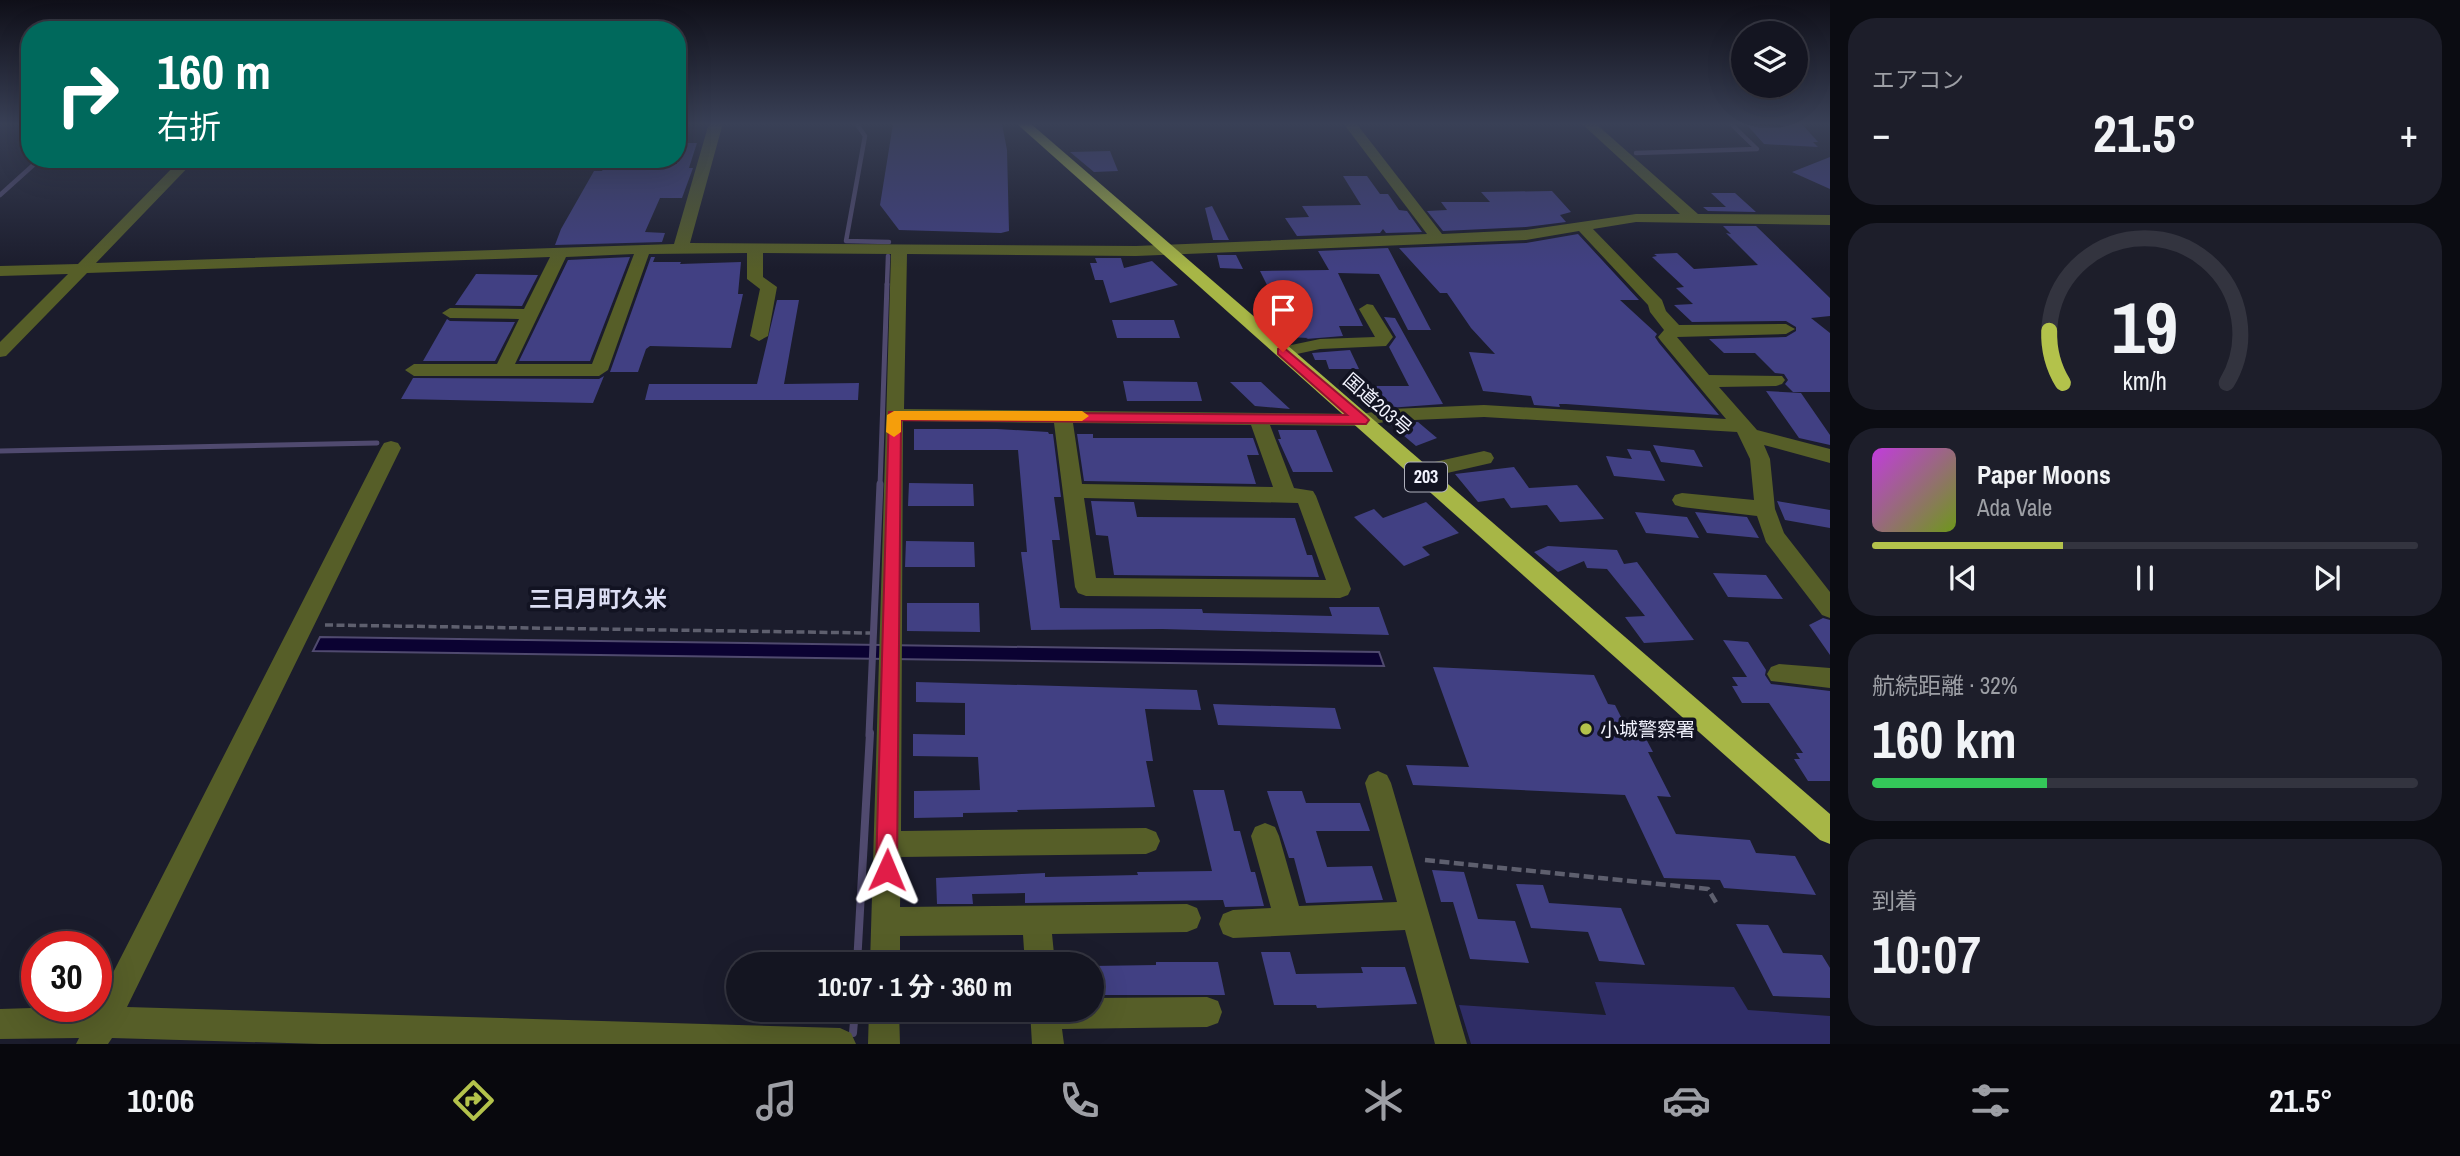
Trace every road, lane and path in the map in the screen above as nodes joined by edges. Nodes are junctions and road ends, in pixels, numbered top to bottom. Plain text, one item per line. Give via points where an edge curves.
1 (177, 172) edge
2 (702, 172) edge
3 (1078, 172) edge
4 (1386, 172) edge
5 (1641, 172) edge
6 (1693, 218) junction
7 (1830, 220) edge
8 (1582, 226) junction
9 (1438, 239) junction
10 (681, 248) junction
11 (755, 248) junction
12 (900, 249) junction
13 (1166, 249) junction
14 (643, 250) junction
15 (559, 254) junction
16 (82, 269) junction
17 (0, 271) edge
18 (1367, 309) dead end
19 (450, 313) dead end
20 (530, 314) junction
21 (1787, 329) dead end
22 (1674, 330) junction
23 (759, 336) dead end
24 (0, 352) edge
25 (1283, 352) junction
26 (414, 370) dead end
27 (503, 370) junction
28 (1776, 380) dead end
29 (1705, 381) junction
30 (894, 415) junction
31 (1063, 416) junction
32 (1258, 418) junction
33 (1361, 420) junction
34 (1746, 431) junction
35 (391, 449) dead end
36 (1830, 456) edge
37 (1484, 458) dead end
38 (1421, 472) junction
39 (1073, 491) junction
40 (1286, 495) junction
41 (1682, 500) dead end
42 (1765, 509) junction
43 (1830, 610) edge
44 (302, 625) junction
45 (879, 633) junction
46 (1779, 674) dead end
47 (1830, 678) edge
48 (1378, 783) dead end
49 (1830, 831) edge
50 (1265, 836) dead end
51 (1146, 841) dead end
52 (887, 844) junction
53 (1399, 858) junction
54 (1717, 904) dead end
55 (1415, 915) junction
56 (1187, 918) dead end
57 (1036, 920) junction
58 (886, 922) junction
59 (1289, 922) junction
60 (1233, 924) dead end
61 (885, 952) edge
62 (1039, 952) edge
63 (1207, 1012) dead end
64 (884, 1022) edge
65 (1046, 1023) edge
66 (0, 1024) edge
67 (98, 1033) edge
68 (840, 1044) edge
69 (884, 1044) edge
70 (1451, 1044) edge

1 - 16 street
2 - 10 street
3 - 13 highway, 国道203号 / 203
4 - 9 street
5 - 6 street
6 - 7 street
6 - 8 street via 1636,218
8 - 9 street
8 - 22 street via 1656,304
9 - 13 street
10 - 11 street
10 - 14 street
11 - 12 street
11 - 23 street via 755,279 769,287
12 - 13 street
12 - 30 street
13 - 25 highway, 国道203号 / 203
14 - 15 street
14 - 27 street via 599,370
15 - 16 street
15 - 20 street
16 - 17 street
16 - 24 street
18 - 25 street via 1384,337 1380,342 1320,344
19 - 20 street
20 - 27 street
21 - 22 street
22 - 29 street via 1667,337
25 - 33 highway, 国道203号 / 203
26 - 27 street
28 - 29 street
29 - 34 street
30 - 31 street
30 - 45 street
31 - 32 street
31 - 39 street
32 - 33 street
32 - 40 street
33 - 34 street via 1379,415 1484,411
33 - 38 highway, 国道203号 / 203
34 - 36 street
34 - 42 street via 1760,459
35 - 44 street
37 - 38 street
38 - 49 highway, 国道203号 / 203
39 - 40 street
39 - 40 street via 1086,587 1340,589 1306,496
41 - 42 street
42 - 43 street via 1774,536
44 - 45 path
44 - 67 street
45 - 52 street via 890,669
46 - 47 street
48 - 53 street
50 - 59 street
51 - 52 street
52 - 58 street
53 - 54 path via 1708,889
53 - 55 street
55 - 59 street
55 - 70 street
56 - 57 street
57 - 58 street
57 - 62 street
58 - 61 street
59 - 60 street
63 - 65 street
64 - 69 street
66 - 67 street
67 - 68 street

